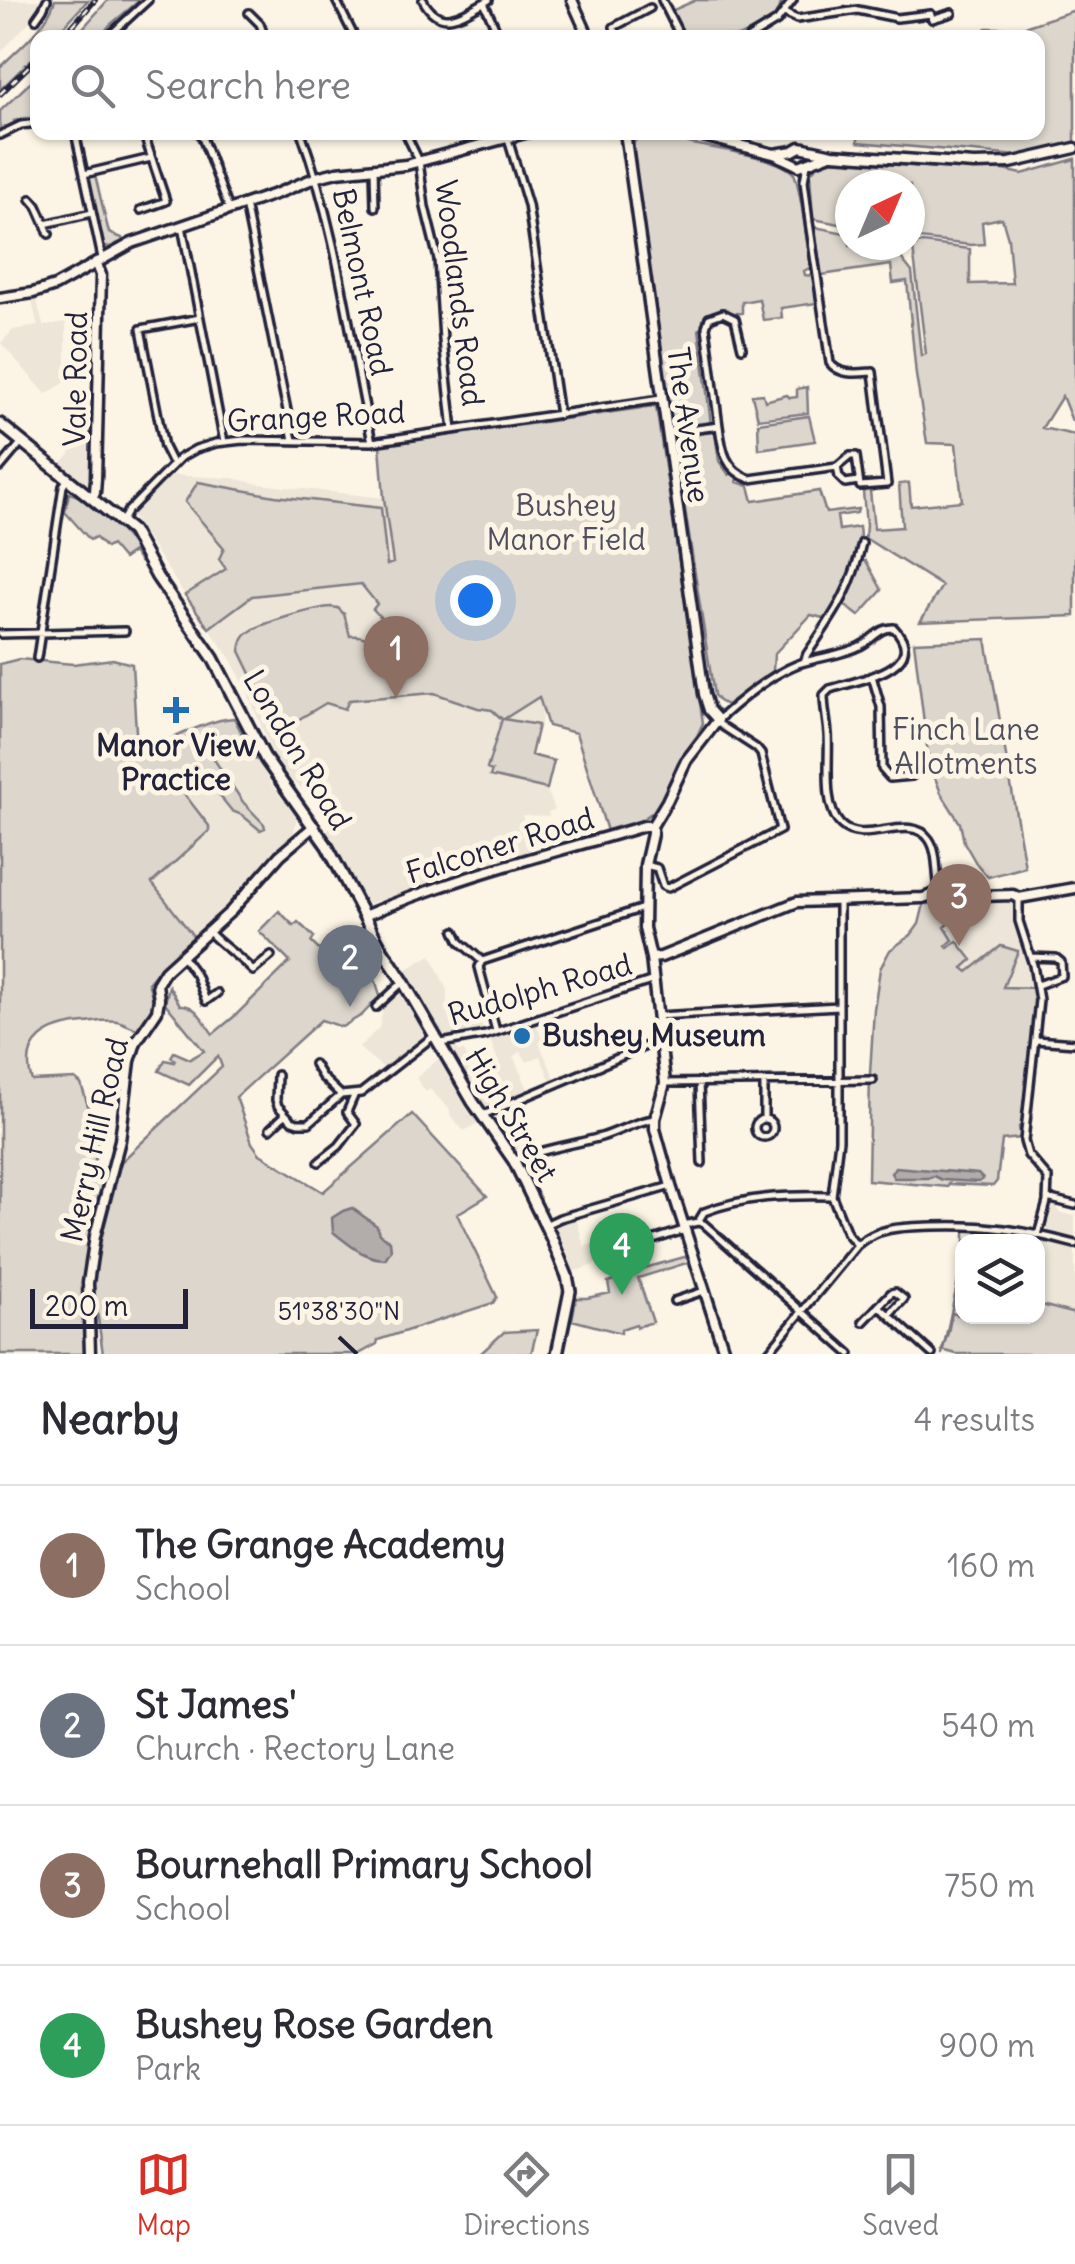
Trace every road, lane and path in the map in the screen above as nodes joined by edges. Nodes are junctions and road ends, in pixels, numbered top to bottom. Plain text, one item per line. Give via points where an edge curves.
1 (47, 0) edge
2 (148, 0) edge
3 (336, 0) edge
4 (423, 0) edge
5 (572, 0) edge
6 (662, 0) edge
7 (792, 0) edge
8 (486, 1) edge
9 (650, 8) dead end
10 (249, 13) dead end
11 (784, 13) junction
12 (952, 13) dead end
13 (36, 18) dead end
14 (116, 30) edge
15 (263, 30) edge
16 (352, 30) edge
17 (497, 30) edge
18 (585, 30) edge
19 (616, 30) edge
20 (678, 30) edge
21 (765, 30) edge
22 (30, 124) edge
23 (0, 135) edge
24 (77, 140) edge
25 (145, 140) edge
26 (203, 140) edge
27 (304, 140) edge
28 (409, 140) edge
29 (508, 140) joint
30 (626, 140) edge
31 (628, 140) edge
32 (719, 140) edge
33 (626, 144) junction
34 (1075, 148) edge
35 (807, 149) junction
36 (793, 151) junction
37 (774, 154) junction
38 (833, 154) junction
39 (151, 158) junction
40 (419, 162) junction
41 (802, 164) junction
42 (374, 168) junction
43 (84, 174) junction
44 (317, 177) junction
45 (31, 199) dead end
46 (245, 204) junction
47 (375, 206) dead end
48 (229, 209) junction
49 (141, 210) dead end
50 (92, 213) junction
51 (45, 224) junction
52 (182, 226) junction
53 (49, 234) dead end
54 (99, 260) junction
55 (0, 298) edge
56 (200, 318) junction
57 (742, 348) dead end
58 (662, 400) junction
59 (559, 415) junction
60 (0, 424) edge
61 (719, 426) junction
62 (453, 430) junction
63 (666, 434) junction
64 (292, 440) junction
65 (224, 442) junction
66 (372, 442) junction
67 (21, 443) junction
68 (173, 465) junction
69 (837, 467) junction
70 (0, 468) edge
71 (67, 480) junction
72 (859, 484) junction
73 (92, 498) junction
74 (122, 523) junction
75 (862, 544) dead end
76 (125, 630) dead end
77 (40, 633) junction
78 (0, 634) edge
79 (37, 658) dead end
80 (804, 662) junction
81 (872, 676) junction
82 (717, 721) junction
83 (912, 776) dead end
84 (314, 826) junction
85 (652, 826) junction
86 (645, 865) junction
87 (1075, 888) edge
88 (940, 892) junction
89 (1019, 898) junction
90 (840, 900) junction
91 (643, 908) junction
92 (364, 916) junction
93 (209, 932) junction
94 (456, 932) dead end
95 (182, 956) junction
96 (270, 956) dead end
97 (1031, 957) junction
98 (651, 958) junction
99 (482, 961) junction
100 (654, 980) junction
101 (403, 981) junction
102 (1038, 985) junction
103 (217, 993) dead end
104 (840, 1006) junction
105 (376, 1007) dead end
106 (657, 1016) junction
107 (496, 1031) junction
108 (437, 1040) junction
109 (660, 1040) junction
110 (1035, 1040) junction
111 (1075, 1043) edge
112 (314, 1064) dead end
113 (277, 1075) dead end
114 (838, 1080) junction
115 (873, 1080) dead end
116 (665, 1082) junction
117 (699, 1082) junction
118 (764, 1082) junction
119 (341, 1095) junction
120 (354, 1095) junction
121 (285, 1115) junction
122 (482, 1116) junction
123 (655, 1119) junction
124 (764, 1119) dead end
125 (270, 1129) dead end
126 (700, 1139) junction
127 (691, 1140) dead end
128 (514, 1161) junction
129 (319, 1162) dead end
130 (702, 1164) dead end
131 (671, 1186) junction
132 (832, 1196) junction
133 (1047, 1198) junction
134 (1075, 1205) edge
135 (698, 1222) junction
136 (545, 1225) junction
137 (684, 1228) junction
138 (1033, 1234) edge
139 (1038, 1234) edge
140 (1045, 1237) edge
141 (653, 1240) dead end
142 (1075, 1244) edge
143 (858, 1246) junction
144 (704, 1291) junction
145 (674, 1301) dead end
146 (878, 1305) junction
147 (802, 1312) junction
148 (889, 1315) junction
149 (863, 1322) dead end
150 (90, 1354) edge
151 (557, 1354) edge
152 (725, 1354) edge
153 (766, 1354) edge
154 (850, 1354) edge
155 (932, 1354) edge

1 - 13 street
2 - 14 street
3 - 16 street
4 - 8 street via 442,19
5 - 18 street
6 - 20 street
7 - 11 street
8 - 17 street
9 - 19 street
10 - 15 street
11 - 12 street via 797,18 858,10 932,19
11 - 21 street
22 - 23 street
24 - 43 street
25 - 39 street
26 - 48 street
27 - 44 street, Belmont Road
28 - 40 street, Woodlands Road
29 - 40 street
29 - 59 street via 528,204
30 - 33 street, The Avenue
31 - 33 street
32 - 37 street
33 - 58 street, The Avenue
34 - 38 street via 997,164
35 - 36 street
35 - 38 street
35 - 41 street via 810,157
36 - 37 street
36 - 41 street via 792,160
37 - 41 street
38 - 41 street
39 - 43 street
39 - 49 street via 166,201
40 - 42 street
40 - 62 street, Woodlands Road via 438,259
41 - 72 street via 830,363 850,373 873,372 886,484
42 - 44 street
42 - 47 street
43 - 50 street
44 - 46 street
44 - 66 street, Belmont Road
45 - 51 street
46 - 48 street
46 - 64 street
48 - 52 street
50 - 51 street
50 - 54 street
51 - 53 street
52 - 54 street
52 - 56 street
54 - 55 street via 55,286
54 - 73 street, Vale Road
56 - 65 street
56 - 68 street via 141,329
57 - 61 street via 731,315 709,318
58 - 59 street, Grange Road
58 - 63 street, The Avenue
59 - 62 street, Grange Road
60 - 67 main road, London Road
61 - 63 street
61 - 69 street via 728,463 744,478
62 - 66 street, Grange Road
63 - 82 street, The Avenue via 704,694
64 - 65 street, Grange Road
64 - 66 street, Grange Road
65 - 68 street, Grange Road
67 - 70 street
67 - 71 main road, London Road
68 - 74 street, Grange Road
69 - 72 street via 845,483
69 - 72 street via 856,456
71 - 73 main road, London Road
71 - 77 street
73 - 74 main road, London Road
74 - 84 main road, London Road via 182,605 266,760
75 - 80 street via 841,603
76 - 77 street
77 - 78 street
77 - 79 street
80 - 81 street via 859,646 892,627 904,654
80 - 82 street
81 - 83 street via 881,707 882,769 893,778
81 - 88 street via 830,689 824,698 834,816 854,832 911,828 925,834
82 - 85 street via 686,761
82 - 86 street via 761,754 780,830 668,888 657,868
84 - 92 main road, London Road
84 - 93 street, Merry Hill Road
85 - 86 street
85 - 92 street, Falconer Road via 529,859
86 - 91 street
87 - 89 street
88 - 89 street
88 - 90 street
89 - 97 street
90 - 98 street via 797,902
90 - 104 street
91 - 98 street
91 - 99 street
92 - 101 main road, High Street
93 - 95 street, Merry Hill Road
93 - 96 street via 253,971
94 - 99 street
95 - 103 street via 206,1000
95 - 150 street, Merry Hill Road via 158,980 157,1012 130,1062 120,1140 90,1261
97 - 102 street
97 - 102 street via 1061,962 1062,976
98 - 100 street
99 - 107 street
100 - 106 street
100 - 107 street, Rudolph Road
101 - 105 street
101 - 108 main road, High Street
102 - 110 street
104 - 106 street
104 - 114 street
106 - 109 street
107 - 108 street, Rudolph Road
108 - 120 street via 414,1049
108 - 122 main road, High Street
109 - 116 street
109 - 122 street
110 - 111 street
110 - 133 street via 1024,1146 1047,1176
112 - 119 street
113 - 121 street via 276,1100
114 - 115 street
114 - 118 street
114 - 132 street
116 - 117 street
116 - 123 street
117 - 118 street
117 - 126 street
118 - 124 street
119 - 120 street
119 - 121 street via 312,1122 298,1124
120 - 129 street via 347,1112 356,1124
121 - 125 street
122 - 128 main road, High Street
123 - 128 street
123 - 131 street
126 - 127 street
126 - 130 street
128 - 136 main road, High Street
131 - 136 street
131 - 137 street
132 - 135 street via 749,1199 706,1210
132 - 143 street
133 - 134 street
133 - 139 street
135 - 137 street
135 - 147 street
136 - 151 main road, High Street via 570,1291
137 - 141 street
137 - 144 street
138 - 143 street via 992,1226 886,1229
140 - 142 street
143 - 147 street
144 - 145 street
144 - 152 street
146 - 148 street
146 - 148 street via 891,1292 904,1299
146 - 149 street
147 - 153 street
147 - 154 street
148 - 155 street

